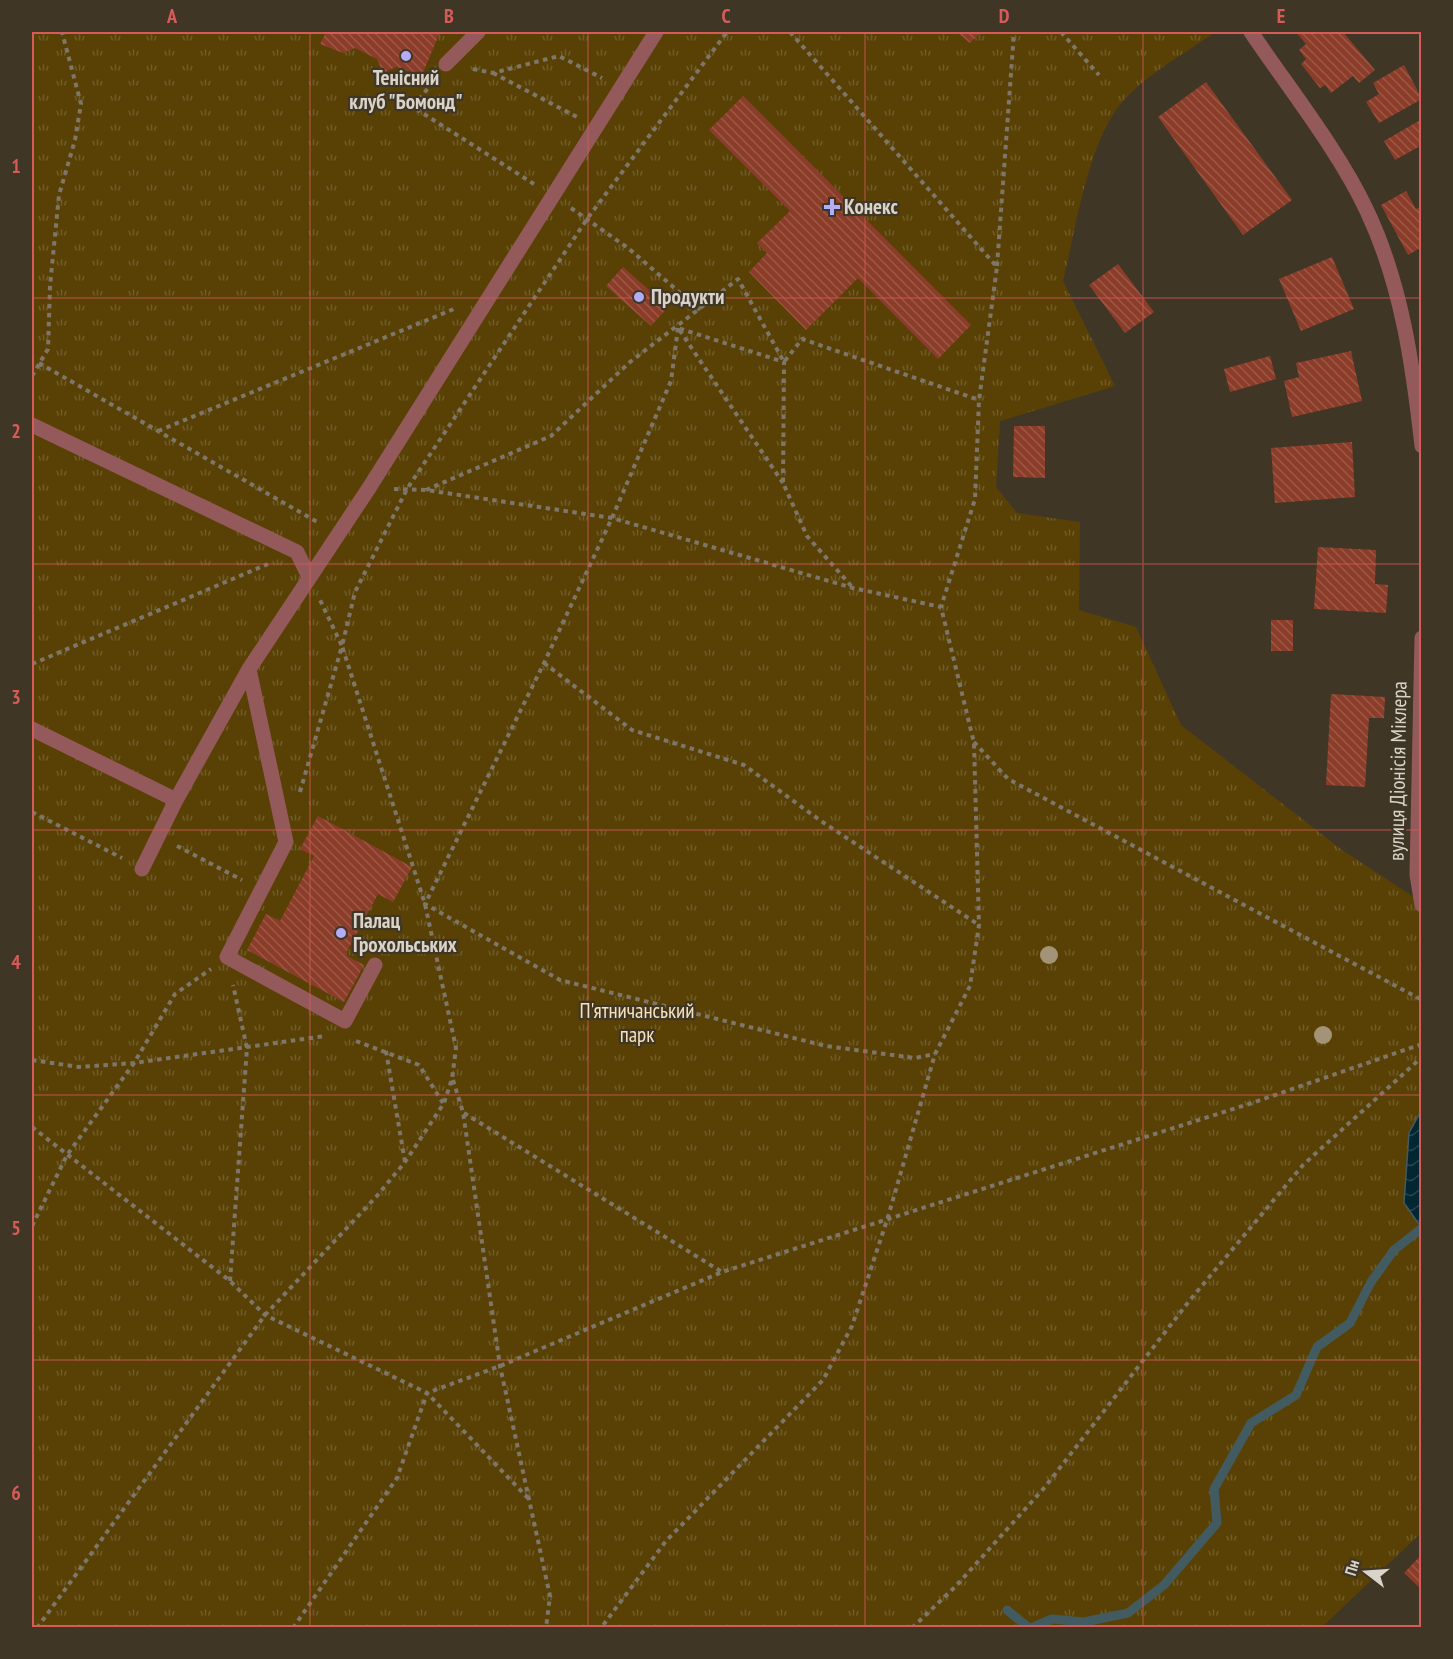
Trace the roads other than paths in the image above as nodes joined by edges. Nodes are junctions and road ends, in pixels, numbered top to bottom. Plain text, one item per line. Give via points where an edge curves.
1 (478, 32) edge
2 (656, 32) edge
3 (1251, 32) edge
4 (446, 64) road end
5 (32, 425) edge
6 (1422, 446) edge
7 (309, 577) junction
8 (1422, 638) edge
9 (249, 669) junction
10 (32, 729) edge
11 (176, 800) junction
12 (142, 869) road end
13 (1422, 905) edge
14 (375, 965) dead end

1 - 4 street
2 - 7 street
3 - 6 street via 1350,179 1367,212 1401,312
5 - 7 street via 297,552
7 - 9 street
8 - 13 street, вулиця Діонісія Міклера via 1417,875
9 - 11 street
9 - 14 street via 286,842 227,957 345,1021
10 - 11 street
11 - 12 street

